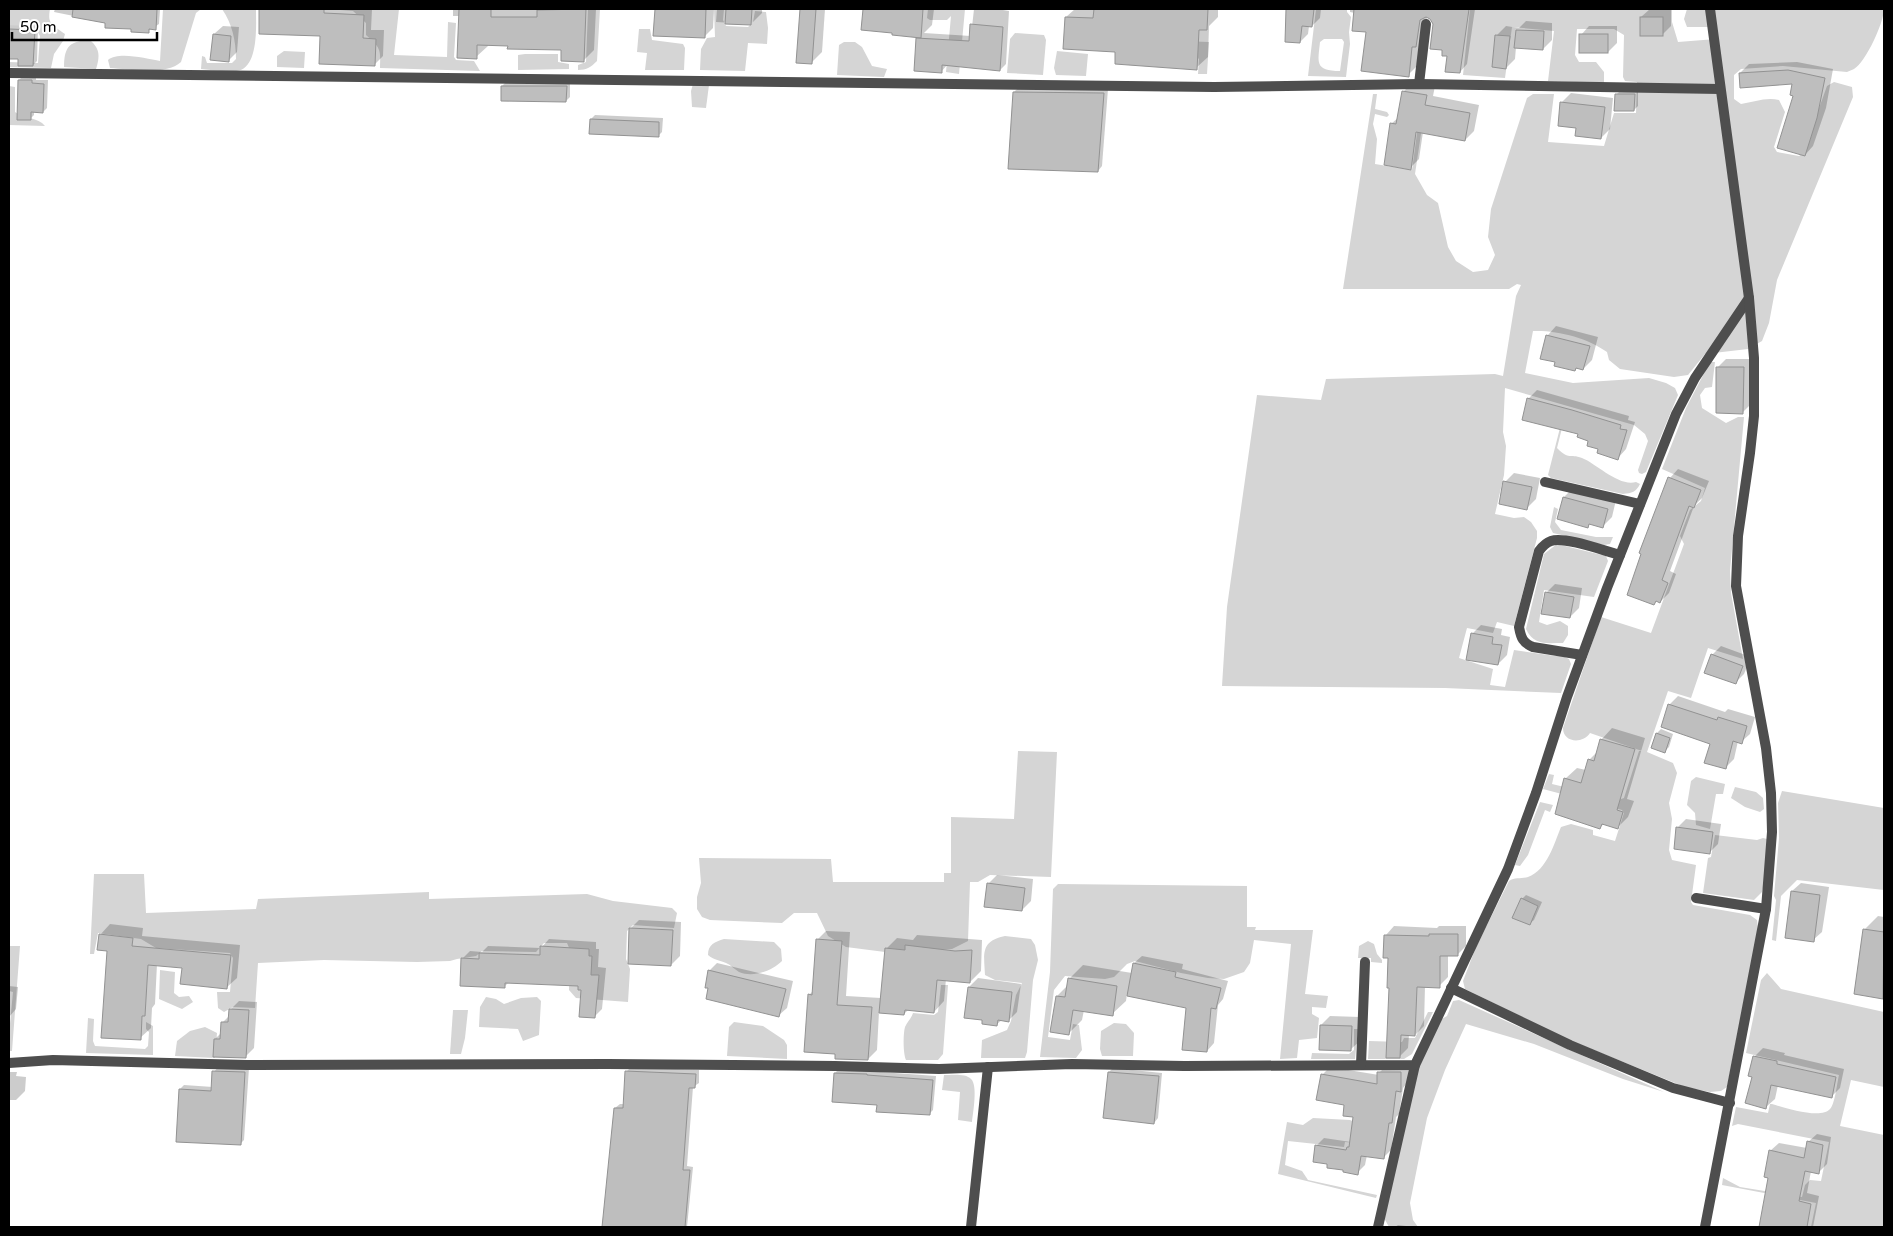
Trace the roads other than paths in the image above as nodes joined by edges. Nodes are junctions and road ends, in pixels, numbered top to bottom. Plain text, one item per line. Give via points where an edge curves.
1 (1710, 9) edge
2 (1426, 24) dead end
3 (9, 73) edge
4 (1419, 84) junction
5 (1720, 89) junction
6 (1749, 298) junction
7 (1545, 482) dead end
8 (1640, 504) junction
9 (1620, 555) junction
10 (1582, 655) junction
11 (1696, 898) dead end
12 (1766, 908) junction
13 (1365, 962) dead end
14 (1451, 988) junction
15 (9, 1063) edge
16 (1361, 1065) junction
17 (1416, 1065) junction
18 (988, 1067) junction
19 (1730, 1103) junction
20 (971, 1227) edge
21 (1378, 1227) edge
22 (1705, 1227) edge

1 - 5 street
2 - 4 street
3 - 4 street via 1214,87
4 - 5 street
5 - 6 street
6 - 8 street via 1687,392
6 - 12 street via 1754,416 1738,536 1736,586 1766,748 1771,793 1772,832
7 - 8 street
8 - 9 street
9 - 10 street
9 - 10 street via 1564,540 1552,540 1539,552 1519,627 1520,637 1533,647
10 - 14 street via 1508,869
11 - 12 street
12 - 19 street
13 - 16 street
14 - 17 street
14 - 19 street via 1673,1088
15 - 18 street via 53,1060 248,1065
16 - 17 street
16 - 18 street via 1072,1064
17 - 21 street
18 - 20 street
19 - 22 street

